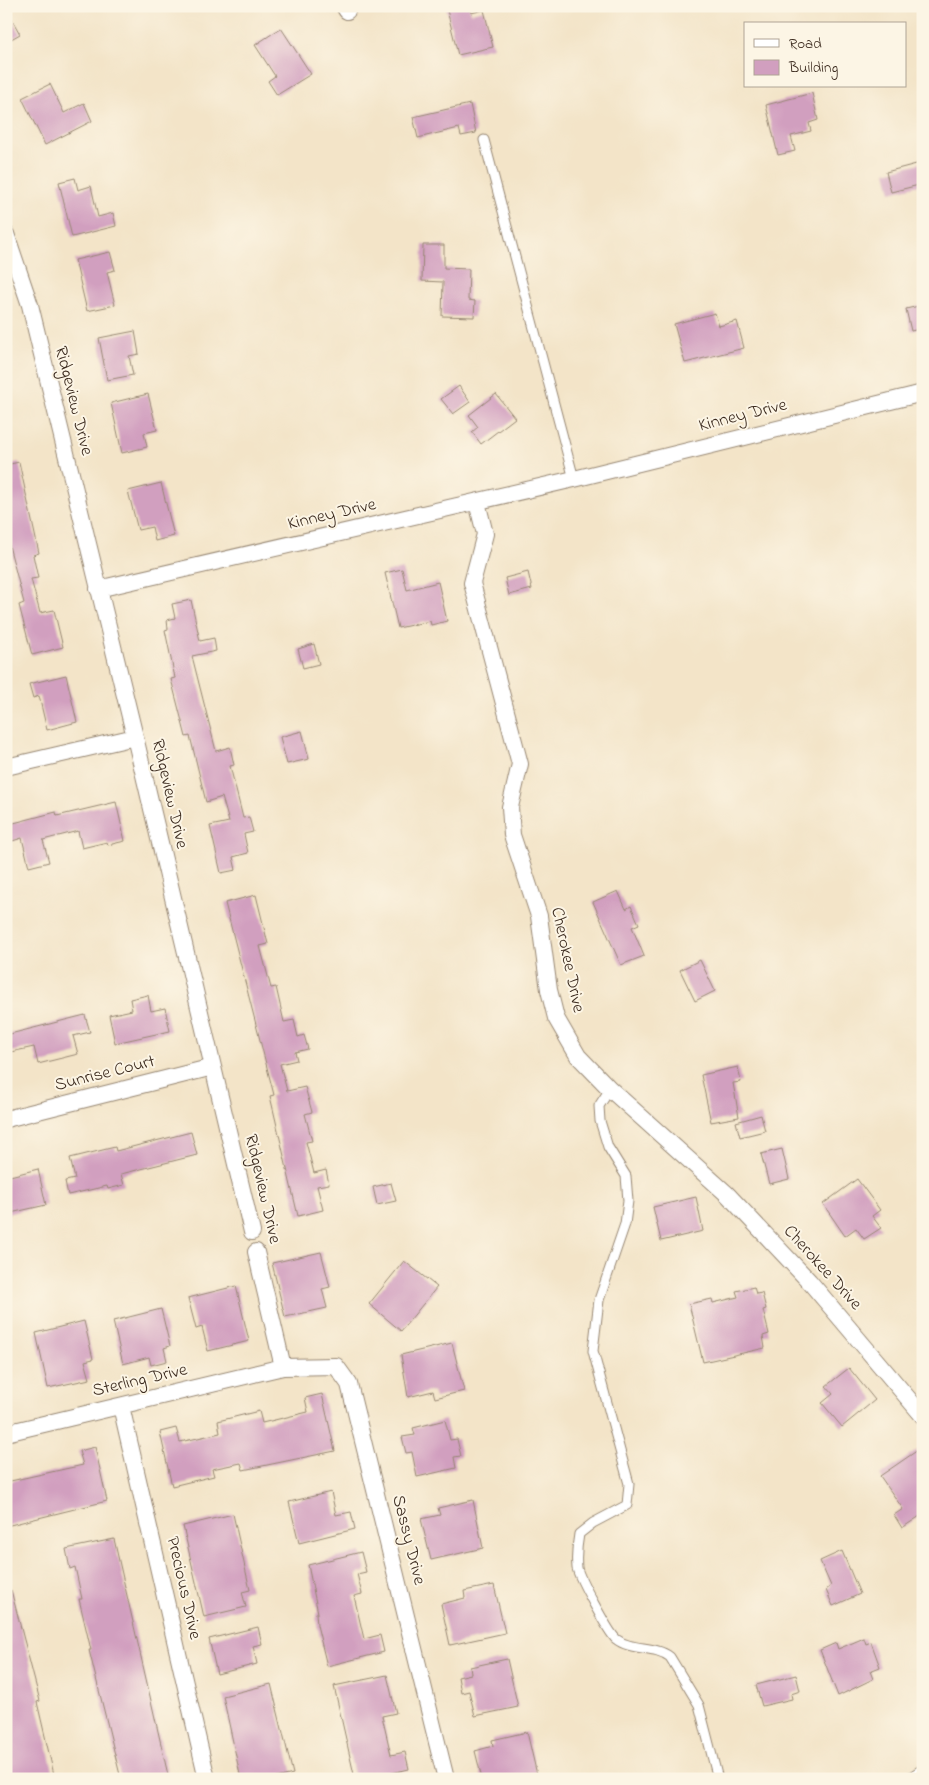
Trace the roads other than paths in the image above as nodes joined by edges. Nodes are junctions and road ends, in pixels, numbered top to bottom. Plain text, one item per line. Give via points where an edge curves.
1 (484, 140) dead end
2 (6, 234) edge
3 (923, 393) edge
4 (574, 479) junction
5 (477, 502) junction
6 (98, 589) junction
7 (135, 737) junction
8 (6, 767) edge
9 (213, 1067) junction
10 (610, 1089) junction
11 (6, 1119) edge
12 (252, 1232) joint
13 (256, 1252) joint
14 (283, 1367) junction
15 (121, 1406) junction
16 (923, 1416) edge
17 (6, 1434) edge
18 (923, 1773) edge
19 (206, 1779) edge
20 (446, 1779) edge
21 (718, 1779) edge
22 (914, 1779) edge

1 - 4 lane
2 - 6 street, Ridgeview Drive via 30,305
3 - 4 street, Kinney Drive
4 - 5 street, Kinney Drive
5 - 6 street, Kinney Drive
5 - 10 street, Cherokee Drive via 485,534 472,583 520,764 510,807 512,835 539,916 556,1018 578,1056
6 - 7 street, Ridgeview Drive
7 - 8 street
7 - 9 street, Ridgeview Drive
9 - 11 street, Sunrise Court
9 - 12 street, Ridgeview Drive
10 - 16 street, Cherokee Drive via 727,1194 808,1281
10 - 21 lane via 599,1106 600,1121 608,1147 626,1176 628,1201 625,1224 599,1300 593,1351 629,1484 627,1506 579,1534 578,1570 616,1639 663,1651 670,1657 699,1705
12 - 13 lane, Ridgeview Drive
13 - 14 street, Ridgeview Drive
14 - 15 street, Sterling Drive
14 - 20 street, Sassy Drive via 336,1366 349,1384
15 - 17 street, Sterling Drive
15 - 19 street, Precious Drive
18 - 22 street

